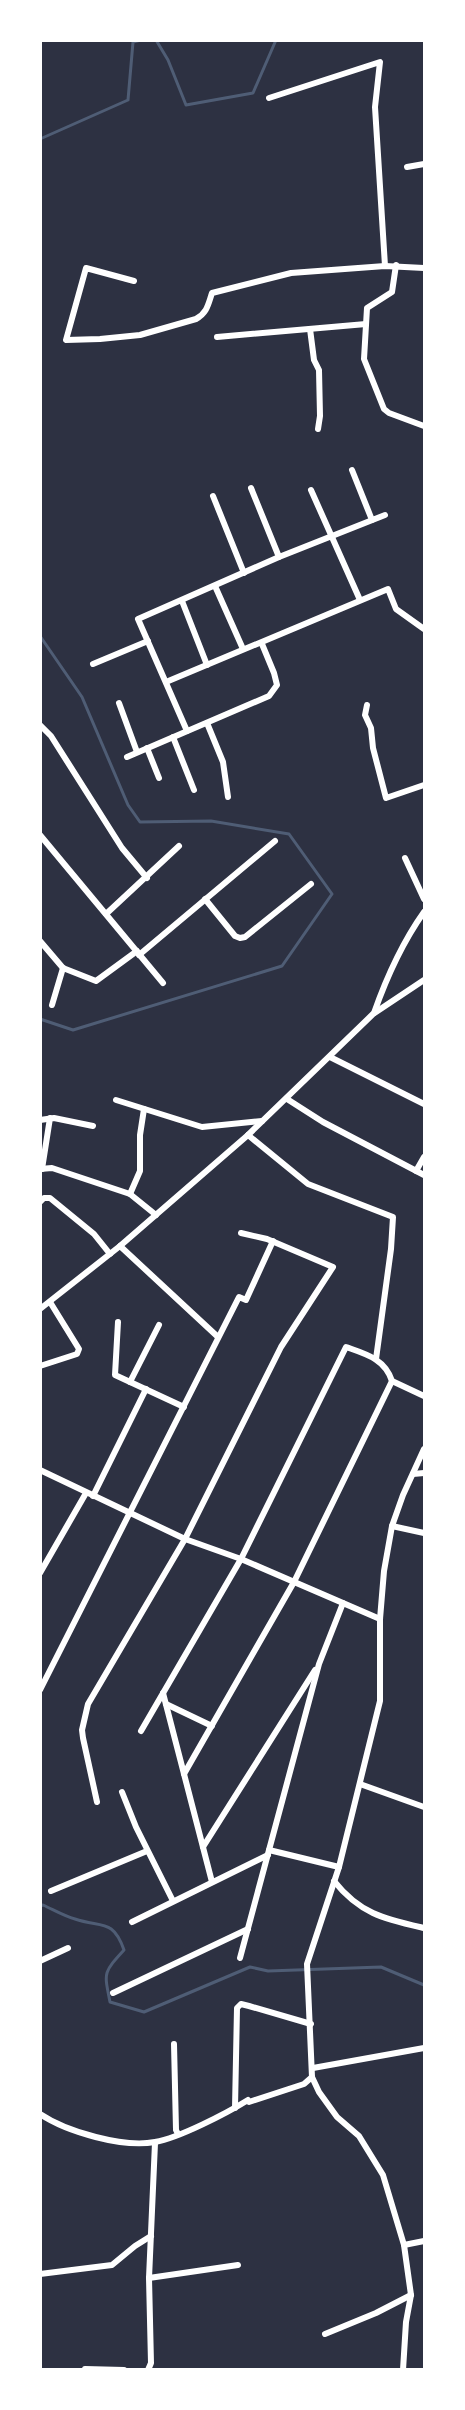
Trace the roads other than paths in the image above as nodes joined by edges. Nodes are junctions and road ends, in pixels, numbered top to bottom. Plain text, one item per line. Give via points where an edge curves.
1 (269, 98) dead end
2 (424, 164) edge
3 (407, 167) dead end
4 (396, 265) junction
5 (385, 266) junction
6 (424, 268) edge
7 (134, 280) dead end
8 (366, 324) junction
9 (310, 329) junction
10 (217, 337) dead end
11 (424, 426) edge
12 (318, 429) dead end
13 (352, 470) dead end
14 (250, 488) dead end
15 (311, 490) dead end
16 (213, 496) dead end
17 (385, 515) dead end
18 (372, 520) junction
19 (332, 536) junction
20 (279, 557) junction
21 (244, 573) junction
22 (215, 586) junction
23 (360, 600) junction
24 (182, 601) junction
25 (424, 629) edge
26 (148, 641) junction
27 (262, 644) junction
28 (243, 649) junction
29 (93, 663) dead end
30 (207, 664) junction
31 (166, 682) junction
32 (119, 703) dead end
33 (367, 705) dead end
34 (207, 723) junction
35 (40, 725) edge
36 (187, 731) junction
37 (173, 737) junction
38 (147, 748) junction
39 (137, 752) junction
40 (126, 757) dead end
41 (159, 778) dead end
42 (424, 785) edge
43 (194, 790) dead end
44 (228, 797) dead end
45 (40, 835) edge
46 (275, 841) dead end
47 (178, 846) dead end
48 (405, 858) dead end
49 (147, 878) junction
50 (310, 884) dead end
51 (424, 899) edge
52 (205, 900) junction
53 (424, 912) edge
54 (106, 914) junction
55 (40, 941) edge
56 (138, 953) junction
57 (63, 968) junction
58 (424, 980) edge
59 (163, 983) dead end
60 (52, 1005) dead end
61 (373, 1014) junction
62 (330, 1057) junction
63 (287, 1099) junction
64 (116, 1100) dead end
65 (424, 1104) edge
66 (144, 1109) junction
67 (50, 1118) junction
68 (40, 1120) edge
69 (263, 1121) junction
70 (93, 1126) dead end
71 (248, 1135) junction
72 (424, 1156) edge
73 (41, 1169) edge
74 (416, 1171) junction
75 (424, 1175) edge
76 (130, 1194) junction
77 (40, 1202) edge
78 (156, 1215) junction
79 (241, 1233) dead end
80 (273, 1241) junction
81 (120, 1246) junction
82 (110, 1254) junction
83 (50, 1302) junction
84 (40, 1309) edge
85 (118, 1322) dead end
86 (159, 1325) dead end
87 (218, 1337) junction
88 (376, 1359) junction
89 (40, 1366) edge
90 (392, 1381) junction
91 (130, 1382) junction
92 (146, 1389) junction
93 (424, 1396) edge
94 (184, 1407) junction
95 (424, 1449) edge
96 (40, 1470) edge
97 (424, 1473) edge
98 (413, 1474) junction
99 (86, 1493) junction
100 (93, 1496) junction
101 (132, 1512) junction
102 (392, 1526) junction
103 (424, 1533) edge
104 (185, 1539) junction
105 (241, 1559) junction
106 (40, 1573) edge
107 (294, 1582) junction
108 (343, 1603) junction
109 (380, 1619) junction
110 (319, 1664) junction
111 (40, 1689) edge
112 (163, 1694) junction
113 (166, 1704) junction
114 (212, 1726) junction
115 (141, 1731) dead end
116 (184, 1774) junction
117 (360, 1784) junction
118 (122, 1792) dead end
119 (97, 1802) dead end
120 (424, 1807) edge
121 (203, 1847) junction
122 (147, 1851) junction
123 (269, 1852) junction
124 (339, 1867) junction
125 (334, 1881) junction
126 (212, 1882) junction
127 (51, 1891) dead end
128 (173, 1901) junction
129 (132, 1922) dead end
130 (424, 1928) edge
131 (248, 1929) junction
132 (68, 1948) dead end
133 (240, 1958) dead end
134 (40, 1961) edge
135 (113, 1993) dead end
136 (311, 2024) junction
137 (174, 2044) dead end
138 (424, 2049) edge
139 (313, 2068) junction
140 (312, 2077) junction
141 (235, 2108) junction
142 (40, 2114) edge
143 (178, 2134) junction
144 (155, 2142) junction
145 (151, 2236) junction
146 (424, 2241) edge
147 (404, 2245) junction
148 (238, 2265) dead end
149 (40, 2274) edge
150 (149, 2278) junction
151 (411, 2295) junction
152 (325, 2334) dead end
153 (85, 2369) edge
154 (124, 2370) edge
155 (148, 2370) edge
156 (403, 2370) edge

1 - 5 street via 380,62 375,107
2 - 3 street
4 - 5 street
4 - 6 street
4 - 8 street via 392,292 367,308
5 - 7 street via 291,273 212,293 207,310 196,320 140,334 66,339 86,268
8 - 9 street
8 - 11 street via 364,359 384,409
9 - 10 street
9 - 12 street via 314,360 320,370
13 - 18 street
14 - 20 street
15 - 19 street
16 - 21 street
17 - 18 street
18 - 19 street
19 - 20 street
19 - 23 street
20 - 21 street
21 - 22 street
22 - 24 street
22 - 28 street
23 - 25 street via 388,589 396,609
23 - 27 street
24 - 26 street via 138,619
24 - 30 street
26 - 29 street
26 - 31 street
27 - 28 street
27 - 34 street via 274,673 274,691
28 - 30 street
30 - 31 street
31 - 36 street
32 - 39 street
33 - 42 street via 365,715 386,798
34 - 36 street
34 - 44 street via 223,762
35 - 49 street via 51,736 122,848
36 - 37 street
37 - 38 street
37 - 43 street
38 - 39 street
38 - 41 street
39 - 40 street
45 - 54 street
46 - 52 street
47 - 49 street
48 - 51 street
49 - 54 street
50 - 52 street via 240,938
52 - 56 street
53 - 61 street via 403,944
54 - 56 street
55 - 57 street
56 - 57 street via 96,981
56 - 59 street
57 - 60 street
58 - 61 street
61 - 62 street
62 - 63 street
62 - 65 street
63 - 69 street
63 - 74 street
64 - 66 street
66 - 69 street via 202,1127
66 - 76 street via 140,1171
67 - 68 street
67 - 70 street
67 - 73 street
69 - 71 street
71 - 78 street
71 - 88 street via 308,1184 393,1217
72 - 74 street
73 - 76 street via 52,1168
74 - 75 street
76 - 78 street
77 - 82 street via 50,1198 94,1234
78 - 81 street
79 - 80 street
80 - 87 street via 246,1300 239,1297
80 - 104 street via 333,1267 281,1347
81 - 82 street
81 - 87 street
82 - 83 street
83 - 84 street
83 - 89 street via 79,1349 77,1354
85 - 91 street via 114,1373
86 - 91 street
87 - 94 street
88 - 90 street via 390,1373
88 - 105 street via 346,1347
90 - 93 street
90 - 107 street
91 - 92 street
92 - 94 street
92 - 100 street
94 - 101 street
95 - 98 street
96 - 99 street
97 - 98 street
98 - 102 street
99 - 100 street
99 - 106 street
100 - 101 street
101 - 104 street
101 - 111 street
102 - 103 street
102 - 109 street
104 - 105 street
104 - 119 street via 88,1704 82,1730
105 - 107 street
105 - 112 street
107 - 108 street
107 - 114 street
108 - 109 street
108 - 110 street
109 - 117 street via 380,1701
110 - 121 street
110 - 123 street
112 - 113 street
112 - 115 street
113 - 114 street
113 - 116 street
114 - 116 street
116 - 121 street
117 - 120 street
117 - 124 street
118 - 122 street
121 - 126 street
122 - 127 street
122 - 128 street
123 - 124 street
123 - 126 street
123 - 131 street
124 - 125 street
125 - 130 street via 348,1898 367,1911
125 - 136 street via 307,1964
126 - 128 street
128 - 129 street
131 - 133 street
131 - 135 street
132 - 134 street
136 - 139 street
136 - 141 street via 242,2004 237,2008
137 - 143 street
138 - 139 street
139 - 140 street
140 - 141 street via 304,2084 248,2100
140 - 147 street via 337,2117 359,2136 383,2175
141 - 143 street
142 - 144 street via 56,2124 104,2139
143 - 144 street
144 - 145 street
145 - 149 street via 112,2265
145 - 150 street
146 - 147 street
147 - 151 street
148 - 150 street
150 - 155 street
151 - 152 street
151 - 156 street
153 - 154 street

